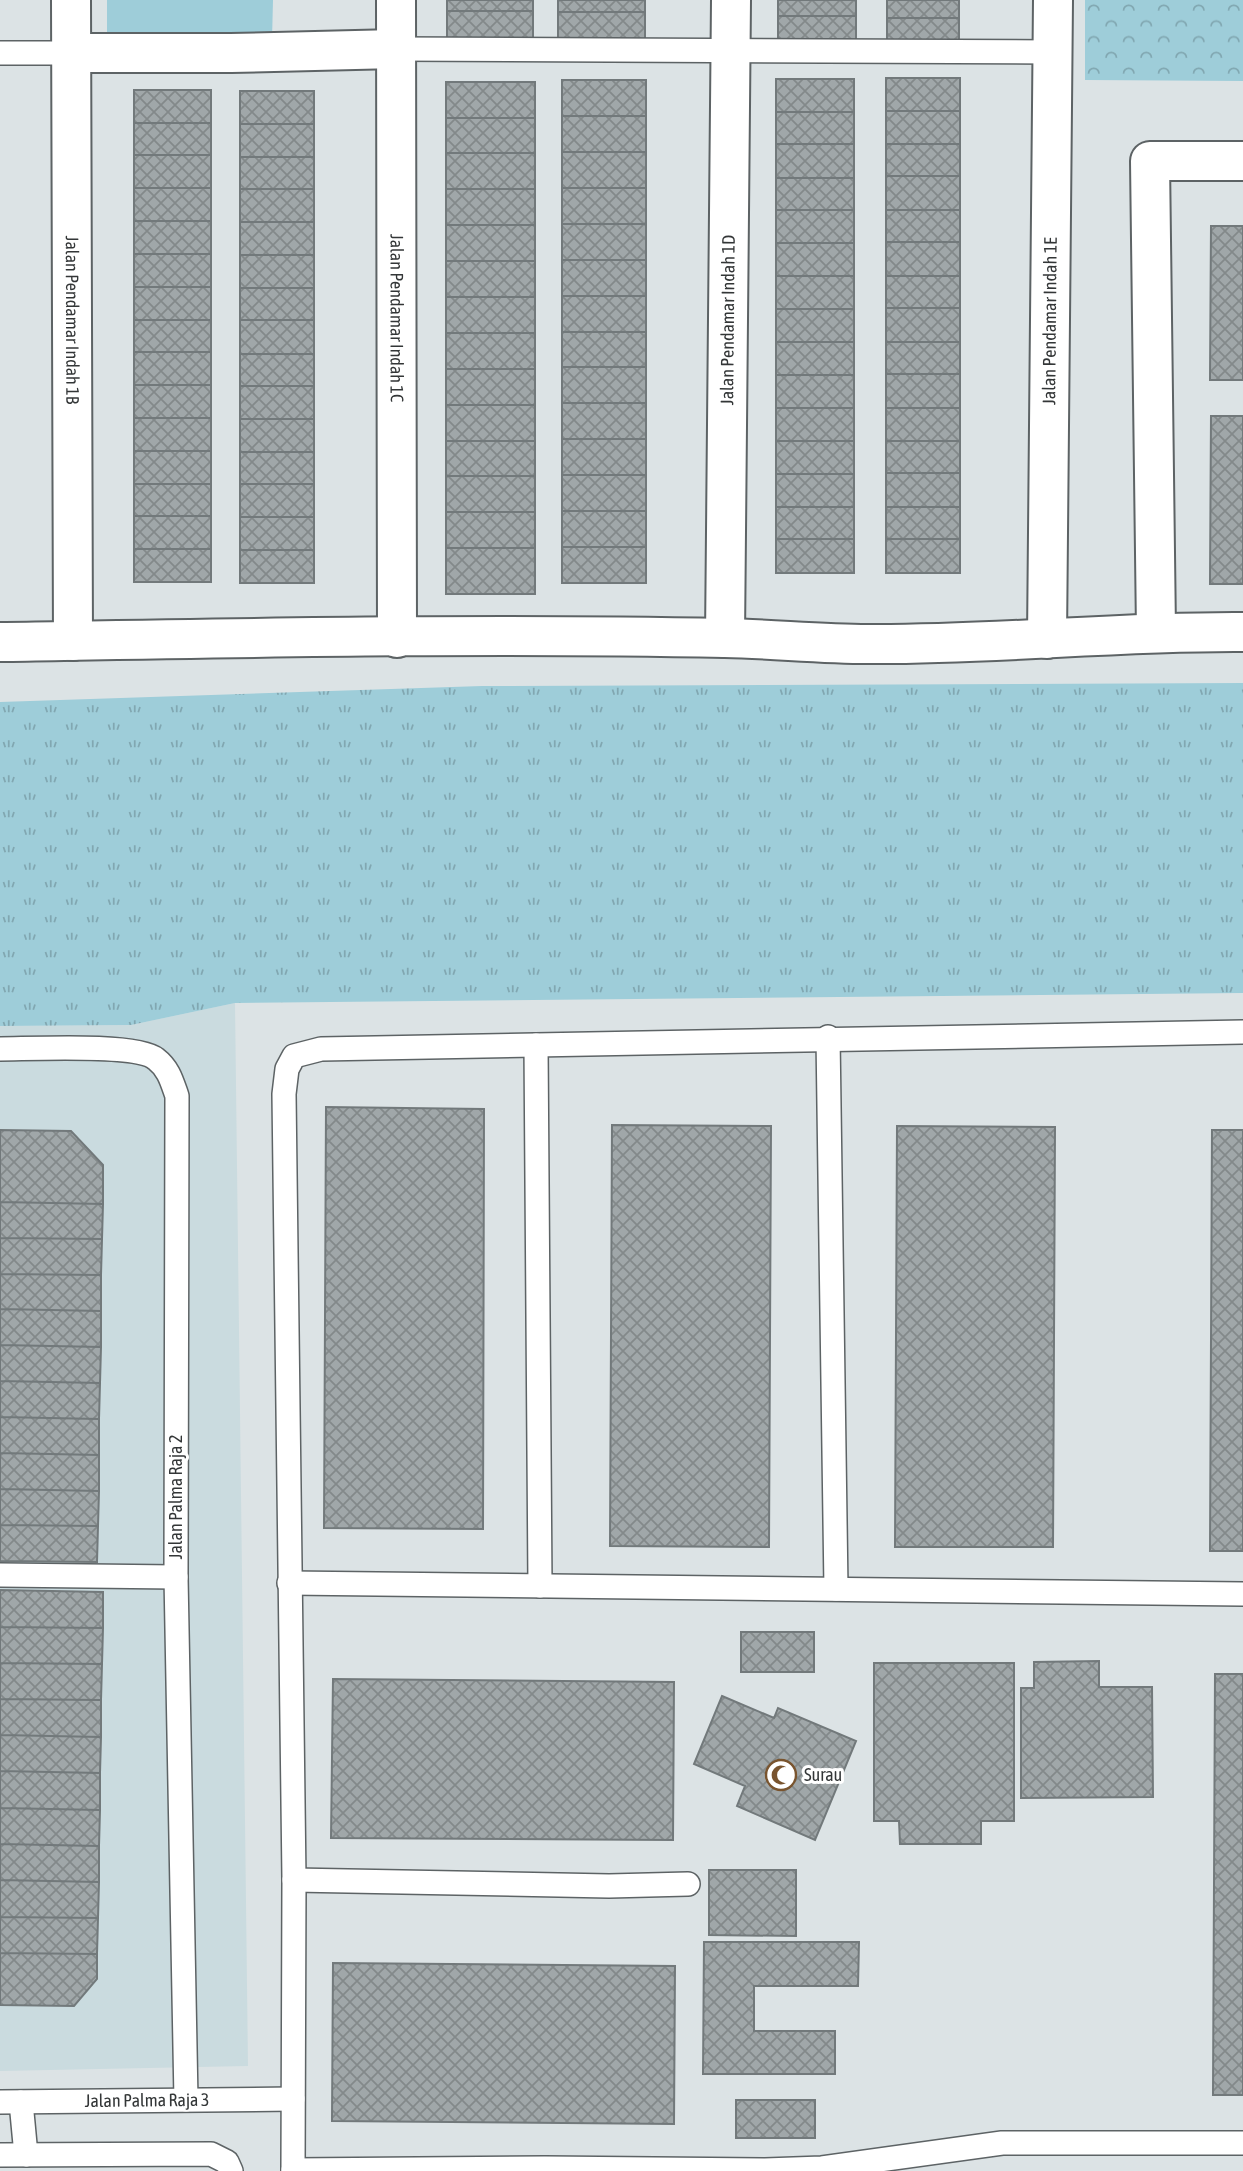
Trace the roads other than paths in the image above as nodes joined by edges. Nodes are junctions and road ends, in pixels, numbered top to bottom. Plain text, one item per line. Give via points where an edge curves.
1 (71, 0) edge
2 (397, 0) edge
3 (731, 0) edge
4 (1052, 0) edge
5 (397, 49) junction
6 (731, 51) junction
7 (1052, 52) junction
8 (0, 53) edge
9 (71, 53) junction
10 (1243, 160) edge
11 (1156, 631) junction
12 (1243, 632) edge
13 (397, 638) junction
14 (725, 638) junction
15 (1047, 639) junction
16 (73, 640) junction
17 (0, 642) edge
18 (1243, 1032) edge
19 (828, 1037) junction
20 (536, 1045) junction
21 (0, 1049) edge
22 (0, 1575) edge
23 (176, 1577) junction
24 (289, 1583) junction
25 (540, 1586) junction
26 (836, 1589) junction
27 (1243, 1594) edge
28 (294, 1880) junction
29 (688, 1884) dead end
30 (293, 2099) junction
31 (186, 2100) junction
32 (10, 2102) edge
33 (1243, 2143) edge
34 (0, 2155) edge
35 (26, 2155) junction
36 (852, 2167) edge
37 (545, 2169) edge
38 (231, 2171) edge
39 (293, 2171) edge

1 - 9 street, Jalan Pendamar Indah 1B
2 - 5 street, Jalan Pendamar Indah 1C
3 - 6 street, Jalan Pendamar Indah 1D
4 - 7 street, Jalan Pendamar Indah 1E
5 - 6 lane
5 - 9 street
5 - 13 street, Jalan Pendamar Indah 1C
6 - 7 lane
6 - 14 street, Jalan Pendamar Indah 1D
7 - 15 street, Jalan Pendamar Indah 1E
8 - 9 lane
9 - 16 street, Jalan Pendamar Indah 1B
10 - 11 street via 1150,161
11 - 12 street
11 - 15 street
13 - 14 street
13 - 16 street
14 - 15 street via 868,645
16 - 17 street
18 - 19 lane
19 - 20 lane
19 - 26 lane
20 - 24 lane via 321,1049 294,1056 287,1069
20 - 25 lane
21 - 23 lane, Jalan Palma Raja 2 via 124,1050 155,1057 170,1074 177,1096
22 - 23 lane
23 - 31 lane, Jalan Palma Raja 2
24 - 25 lane
24 - 28 lane
25 - 26 lane
26 - 27 lane
28 - 29 lane
28 - 30 lane
30 - 31 lane, Jalan Palma Raja 3
30 - 39 lane
31 - 32 lane, Jalan Palma Raja 3
32 - 35 lane
33 - 36 lane via 1002,2143
34 - 35 lane
35 - 38 lane via 211,2154 228,2162
36 - 37 lane
37 - 39 lane

